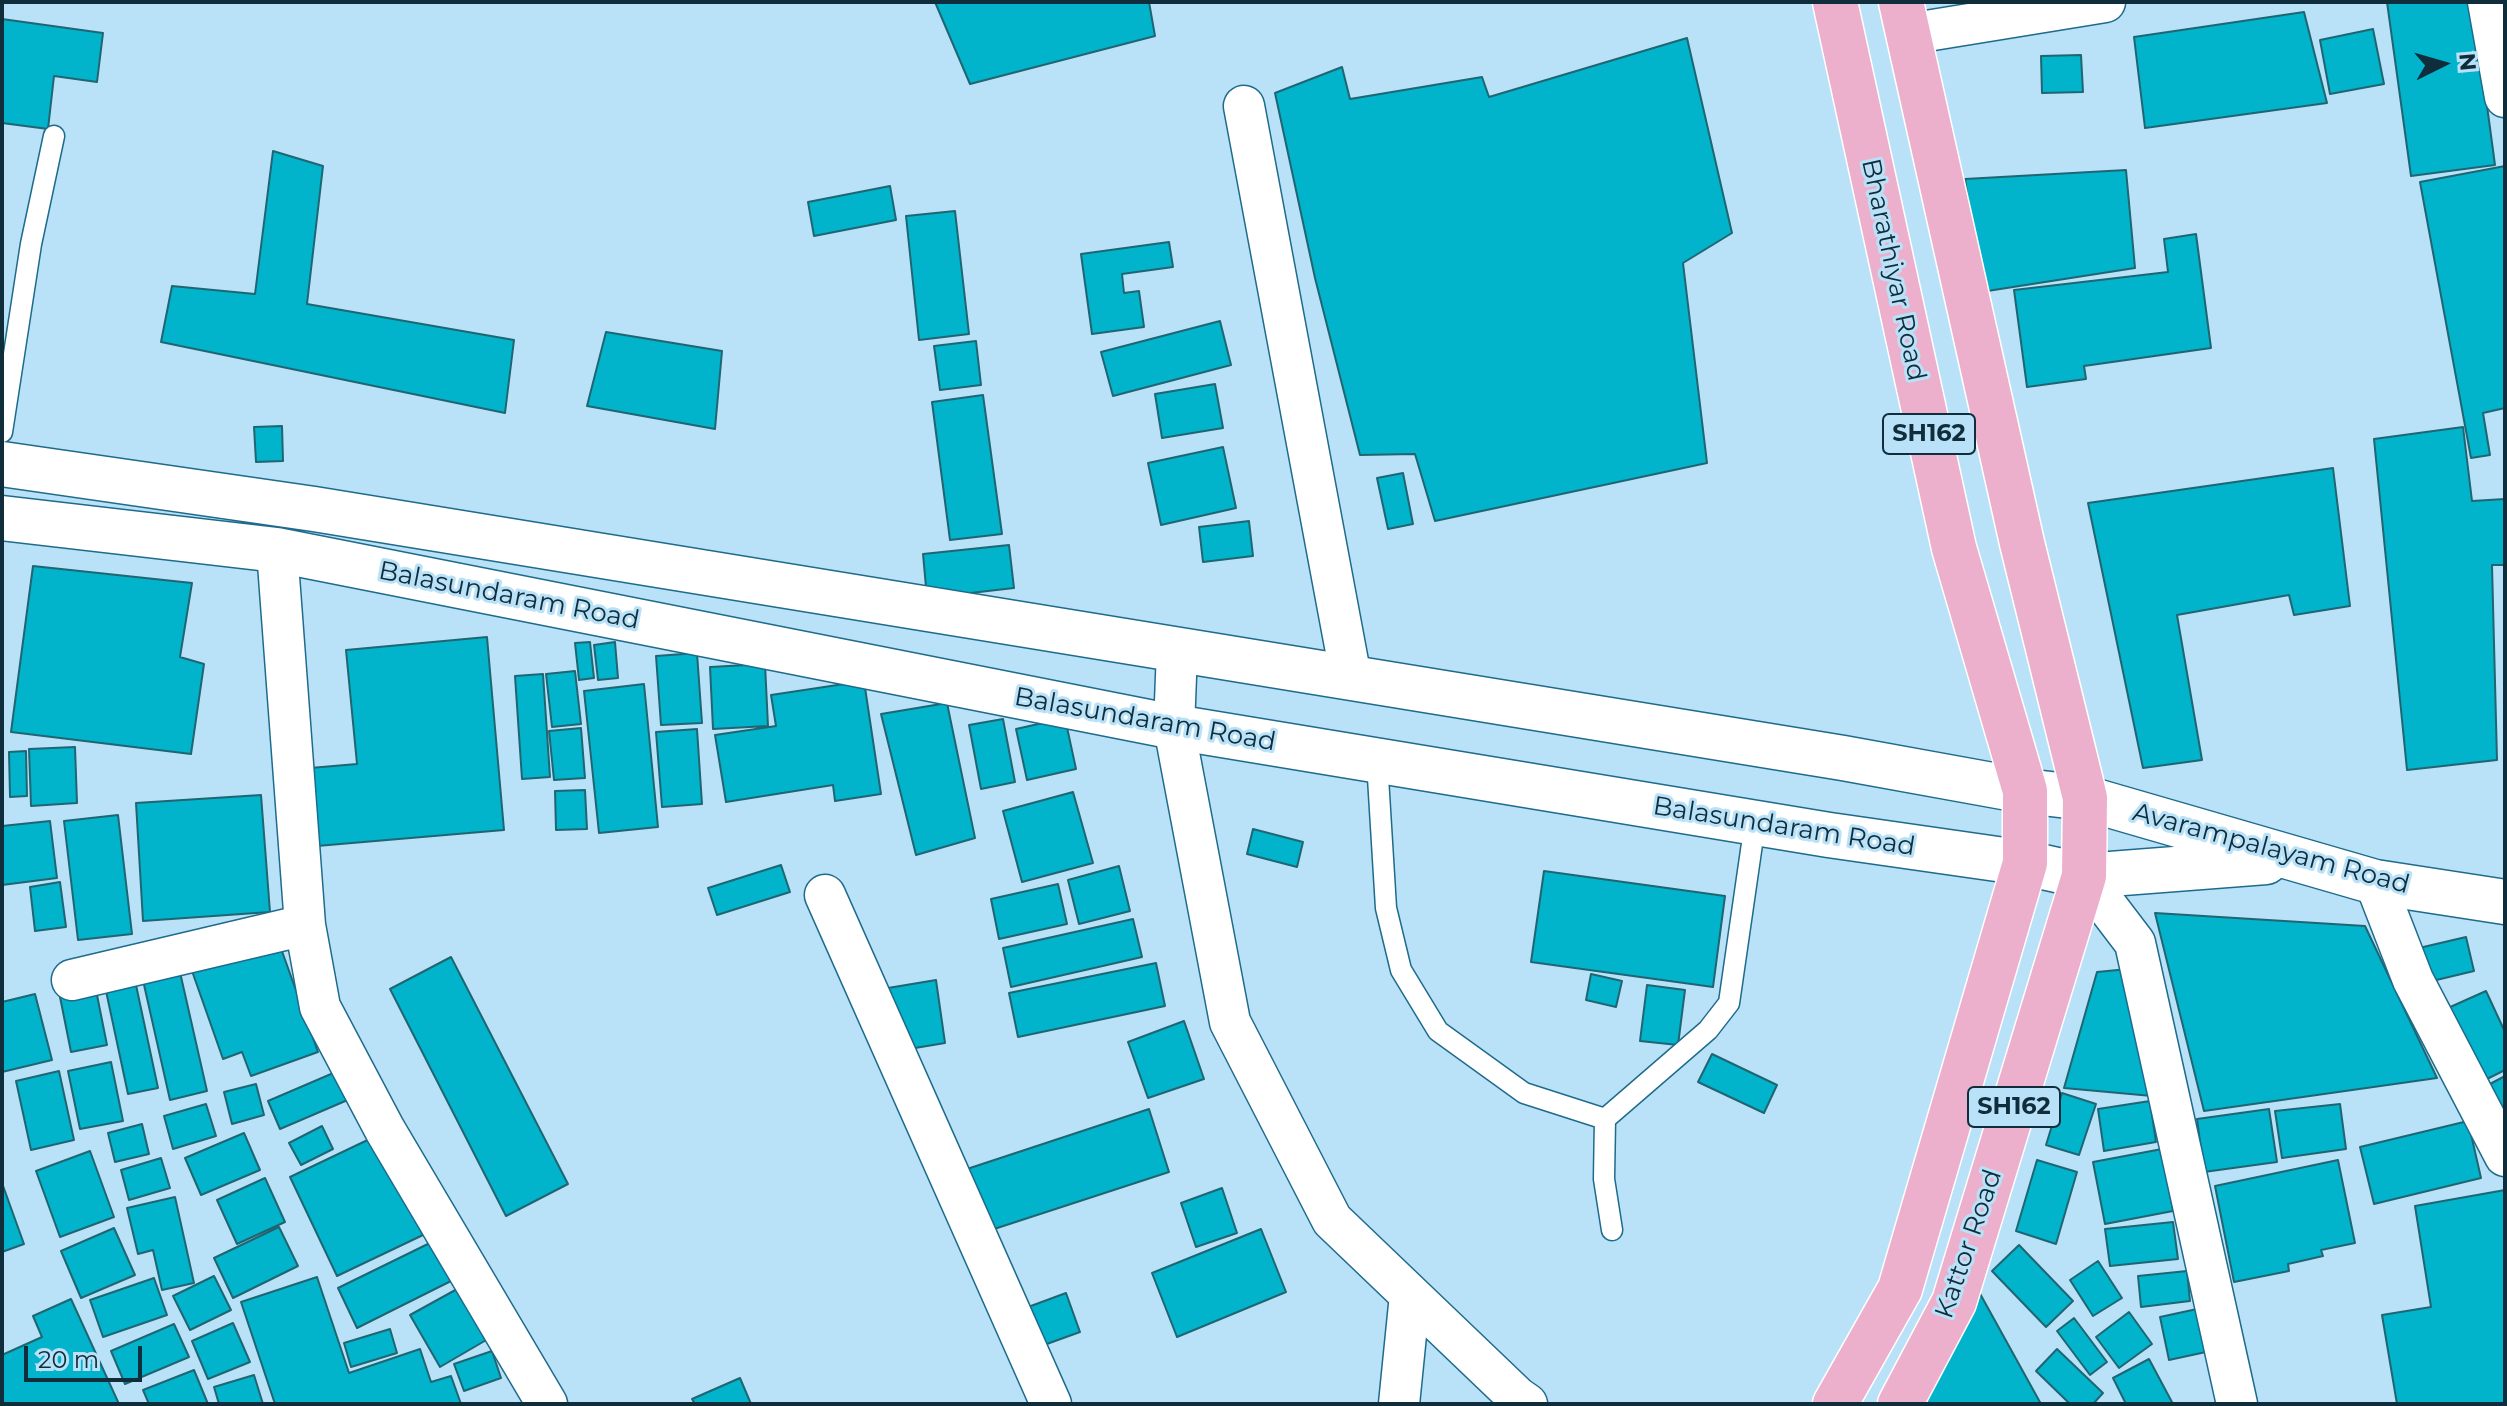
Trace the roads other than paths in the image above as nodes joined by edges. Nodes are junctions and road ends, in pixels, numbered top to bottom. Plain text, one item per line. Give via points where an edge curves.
1 (1835, 2) edge
2 (2105, 2) edge
3 (2488, 2) edge
4 (1904, 18) edge
5 (2505, 97) edge
6 (1244, 106) dead end
7 (54, 136) dead end
8 (2, 432) edge
9 (2, 464) edge
10 (2, 518) edge
11 (277, 550) junction
12 (1177, 651) junction
13 (1351, 678) junction
14 (1174, 727) junction
15 (1377, 761) junction
16 (2025, 791) junction
17 (2085, 798) junction
18 (1755, 823) junction
19 (2293, 860) junction
20 (2025, 863) junction
21 (2084, 876) junction
22 (2375, 882) junction
23 (825, 895) dead end
24 (2505, 902) edge
25 (305, 925) junction
26 (72, 980) dead end
27 (1605, 1119) junction
28 (2505, 1156) edge
29 (1612, 1230) dead end
30 (1410, 1295) junction
31 (547, 1404) edge
32 (1051, 1404) edge
33 (1399, 1404) edge
34 (1527, 1404) edge
35 (1835, 1404) edge
36 (1900, 1404) edge
37 (2237, 1404) edge

1 - 16 main road, Bharathiyar Road / SH162 via 1954,548
2 - 4 street
3 - 5 street
4 - 17 main road, SH162
6 - 13 street
7 - 8 lane
9 - 12 main road, Balasundaram Road via 314,509
10 - 11 main road, Balasundaram Road
11 - 14 main road, Balasundaram Road
11 - 25 street
12 - 13 main road, Balasundaram Road
12 - 14 street
13 - 16 main road, Balasundaram Road
14 - 15 main road, Balasundaram Road
14 - 30 street via 1230,1022 1332,1220
15 - 18 main road, Balasundaram Road
15 - 27 lane via 1386,908 1401,970 1438,1031 1524,1093
16 - 17 main road, Balasundaram Road
16 - 20 main road, Bharathiyar Road / SH162
17 - 19 main road, Avarampalayam Road
17 - 21 main road, Kattor Road / SH162
18 - 20 main road, Balasundaram Road
18 - 27 lane via 1729,1003 1708,1030
19 - 21 main road, Balasundaram Road
19 - 22 main road, Avarampalayam Road
20 - 21 main road, Balasundaram Road
20 - 35 main road, Kattor Road / SH162 via 1900,1289
21 - 36 main road, Kattor Road / SH162 via 1954,1302
21 - 37 street via 2135,943
22 - 24 main road, Avarampalayam Road
22 - 28 street via 2413,980
23 - 32 street
25 - 26 street
25 - 31 street via 320,1007 385,1130
27 - 29 lane via 1604,1179
30 - 33 street
30 - 34 street

